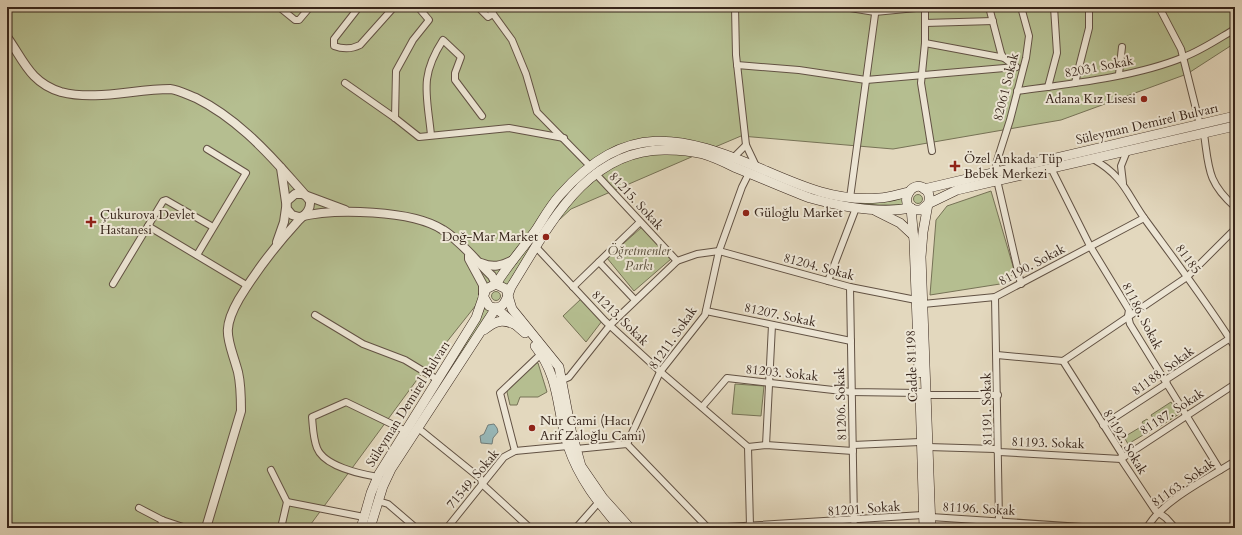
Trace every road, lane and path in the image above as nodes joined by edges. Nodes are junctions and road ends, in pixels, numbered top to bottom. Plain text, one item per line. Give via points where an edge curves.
1 (280, 7) edge
2 (310, 7) edge
3 (359, 7) edge
4 (394, 7) edge
5 (418, 7) edge
6 (478, 7) edge
7 (488, 7) edge
8 (735, 7) edge
9 (844, 7) edge
10 (925, 7) edge
11 (989, 7) edge
12 (1021, 7) edge
13 (1054, 7) edge
14 (1089, 7) edge
15 (1159, 7) edge
16 (875, 9) edge
17 (493, 14) junction
18 (993, 21) junction
19 (925, 23) junction
20 (1235, 30) edge
21 (7, 37) edge
22 (925, 43) junction
23 (1122, 46) dead end
24 (1005, 58) junction
25 (1183, 58) junction
26 (737, 65) junction
27 (1016, 67) junction
28 (1022, 72) junction
29 (1118, 74) junction
30 (922, 76) junction
31 (866, 80) junction
32 (345, 83) dead end
33 (1075, 83) junction
34 (1048, 87) junction
35 (1017, 91) junction
36 (482, 116) dead end
37 (1235, 116) edge
38 (395, 118) junction
39 (1200, 124) junction
40 (1235, 126) edge
41 (1204, 134) junction
42 (431, 135) junction
43 (564, 138) junction
44 (746, 145) junction
45 (207, 149) dead end
46 (932, 151) dead end
47 (1127, 151) junction
48 (734, 157) junction
49 (1093, 159) junction
50 (756, 166) junction
51 (281, 168) junction
52 (1051, 168) junction
53 (593, 170) junction
54 (749, 173) junction
55 (997, 176) junction
56 (1123, 183) junction
57 (924, 189) junction
58 (909, 192) junction
59 (306, 196) junction
60 (850, 198) junction
61 (928, 204) junction
62 (287, 205) junction
63 (1235, 207) edge
64 (856, 208) junction
65 (911, 208) junction
66 (872, 209) junction
67 (348, 211) junction
68 (303, 216) junction
69 (1144, 218) junction
70 (640, 222) junction
71 (148, 226) junction
72 (213, 227) junction
73 (1235, 229) edge
74 (914, 236) junction
75 (276, 245) junction
76 (1090, 246) junction
77 (536, 247) junction
78 (718, 251) junction
79 (470, 253) junction
80 (197, 255) junction
81 (476, 260) junction
82 (513, 260) junction
83 (677, 261) junction
84 (599, 262) junction
85 (1187, 277) junction
86 (828, 281) junction
87 (113, 284) dead end
88 (496, 284) junction
89 (1021, 284) junction
90 (248, 286) junction
91 (573, 287) junction
92 (850, 287) junction
93 (484, 296) junction
94 (508, 297) junction
95 (995, 297) junction
96 (635, 300) junction
97 (919, 302) junction
98 (496, 308) junction
99 (706, 311) junction
100 (315, 315) dead end
101 (1128, 316) junction
102 (610, 324) junction
103 (772, 325) junction
104 (519, 326) junction
105 (478, 336) junction
106 (1232, 336) edge
107 (851, 341) junction
108 (1235, 347) edge
109 (541, 354) junction
110 (997, 355) junction
111 (1063, 361) junction
112 (660, 372) junction
113 (438, 380) junction
114 (558, 382) junction
115 (769, 383) junction
116 (1166, 384) junction
117 (1235, 384) edge
118 (851, 392) junction
119 (923, 394) junction
120 (998, 395) junction
121 (702, 407) junction
122 (1186, 417) junction
123 (1103, 425) junction
124 (418, 428) junction
125 (406, 431) junction
126 (627, 444) junction
127 (766, 445) junction
128 (924, 445) junction
129 (748, 447) junction
130 (572, 448) junction
131 (853, 448) junction
132 (515, 451) junction
133 (998, 452) junction
134 (1121, 459) junction
135 (1235, 461) edge
136 (271, 470) dead end
137 (1220, 470) junction
138 (378, 477) junction
139 (482, 484) junction
140 (378, 501) junction
141 (287, 502) junction
142 (598, 503) junction
143 (139, 508) dead end
144 (1158, 513) junction
145 (927, 516) junction
146 (364, 517) junction
147 (162, 520) junction
148 (854, 521) junction
149 (999, 521) junction
150 (750, 526) junction
151 (810, 526) edge
152 (1044, 526) edge
153 (161, 528) edge
154 (186, 528) edge
155 (206, 528) edge
156 (281, 528) edge
157 (361, 528) edge
158 (370, 528) edge
159 (416, 528) edge
160 (447, 528) edge
161 (530, 528) edge
162 (576, 528) edge
163 (620, 528) edge
164 (630, 528) edge
165 (708, 528) edge
166 (711, 528) edge
167 (924, 528) edge
168 (931, 528) edge
169 (1097, 528) edge
170 (1147, 528) edge
171 (1175, 528) edge

1 - 2 street via 295,20 299,20
3 - 4 street via 334,39 334,46 355,48 360,45
5 - 38 street via 429,20 413,40 396,71
6 - 17 street via 488,17
7 - 17 street, 81215. Sokak
8 - 26 street
9 - 16 street
10 - 16 street
10 - 19 street
11 - 18 street
12 - 28 street, 82061 Sokak via 1029,36
13 - 34 street via 1057,53
14 - 33 street via 1089,28
15 - 25 street via 1178,41
16 - 31 street
17 - 43 street, 81215. Sokak via 512,40 538,112
18 - 19 street
18 - 24 street via 1001,53
19 - 22 street
20 - 25 street, 82031 Sokak
21 - 51 street via 28,70 41,82 60,92 92,95 172,89 185,93 212,106 229,118
22 - 24 street
22 - 30 street
23 - 29 street
24 - 27 street
25 - 29 street, 82031 Sokak via 1147,69
25 - 39 street
26 - 31 street via 799,70
26 - 44 street
27 - 28 street
27 - 30 street
28 - 35 street, 82061 Sokak
29 - 33 street, 82031 Sokak
30 - 31 street
30 - 46 street via 920,84
31 - 60 street
32 - 38 street
33 - 34 street, 82031 Sokak
34 - 35 street, 82031 Sokak
35 - 55 street, 82061 Sokak via 996,164
36 - 42 street via 455,80 461,57 443,40 433,56 426,75
37 - 39 main road, Süleyman Demirel Bulvarı
38 - 42 street via 419,137
39 - 55 main road, Süleyman Demirel Bulvarı
40 - 41 main road, Süleyman Demirel Bulvarı
41 - 47 main road, Süleyman Demirel Bulvarı
41 - 63 street via 1211,179
42 - 43 street via 509,128
43 - 53 street, 81215. Sokak
44 - 48 street
44 - 50 street
45 - 72 street via 246,173
47 - 49 main road, Süleyman Demirel Bulvarı
47 - 56 street via 1122,166
48 - 50 main road
48 - 53 main road via 683,142 653,141 614,152
49 - 52 main road, Süleyman Demirel Bulvarı
49 - 56 street, 81185 via 1107,166
50 - 60 main road via 809,189
51 - 59 street
51 - 62 street
52 - 55 main road, Süleyman Demirel Bulvarı
52 - 76 street, 81186. Sokak
53 - 54 main road via 639,152 680,150 702,154
53 - 70 street, 81215. Sokak
53 - 77 main road via 565,202
53 - 82 main road via 558,197
54 - 64 main road via 810,198
54 - 78 street, 81211. Sokak
55 - 57 main road, Süleyman Demirel Bulvarı
55 - 61 main road, Süleyman Demirel Bulvarı via 957,190
55 - 89 street
56 - 69 street, 81185
57 - 58 main road via 914,188
57 - 61 main road via 928,194
58 - 60 main road via 880,198
58 - 65 main road via 907,202
59 - 62 street via 298,193 292,196
59 - 67 street
59 - 68 street via 310,201 310,208
61 - 65 main road via 921,210
61 - 97 main road, Cadde 81198 via 923,232
62 - 68 street via 292,215
62 - 75 street
64 - 66 main road
64 - 86 street
65 - 66 main road
65 - 74 main road, Cadde 81198
66 - 74 main road via 900,223
67 - 68 street
67 - 79 street via 393,215 431,223 454,238
68 - 75 street
69 - 76 street, 81190. Sokak
69 - 85 street, 81185
70 - 83 street, 81215. Sokak
70 - 84 street
71 - 72 street via 162,202 166,200
71 - 80 street
71 - 87 street
72 - 80 street
73 - 85 street
74 - 97 main road, Cadde 81198
75 - 90 street
76 - 89 street, 81190. Sokak
76 - 101 street, 81186. Sokak via 1129,310
77 - 91 street, 81213. Sokak
77 - 94 main road via 511,287
78 - 83 street
78 - 86 street, 81204. Sokak
78 - 99 street, 81211. Sokak
79 - 81 street
79 - 93 street via 469,259 482,284
80 - 90 street
81 - 82 street via 488,266 500,266
81 - 88 street via 492,276
82 - 88 main road
83 - 96 street
84 - 91 street
84 - 96 street
85 - 101 street
85 - 106 street, 81185
86 - 92 street, 81204. Sokak
88 - 93 main road via 489,286
88 - 94 main road via 506,289
89 - 95 street, 81190. Sokak
90 - 155 street via 231,316 227,339 238,374 241,411
91 - 102 street, 81213. Sokak
92 - 97 street, 81204. Sokak
92 - 107 street, 81206. Sokak
93 - 98 main road via 486,303
93 - 113 main road, Süleyman Demirel Bulvarı via 476,318
94 - 98 main road via 503,305
94 - 114 main road via 512,309 559,367
95 - 97 street, 81190. Sokak
95 - 110 street, 81191. Sokak
96 - 102 street
97 - 119 main road, Cadde 81198
98 - 104 main road
98 - 105 main road
99 - 103 street, 81207. Sokak
99 - 112 street, 81211. Sokak
100 - 113 street via 363,344 405,360
101 - 111 street
101 - 116 street, 81186. Sokak via 1130,324
102 - 112 street, 81213. Sokak
102 - 114 street via 569,377
103 - 107 street, 81207. Sokak
103 - 115 street
104 - 105 main road via 500,320 492,323
104 - 109 main road
105 - 124 main road, Süleyman Demirel Bulvarı
106 - 108 street, 81185
106 - 116 street, 81188. Sokak via 1167,379
107 - 118 street, 81206. Sokak
109 - 114 main road
109 - 132 street via 500,392
110 - 111 street
110 - 120 street, 81191. Sokak
111 - 123 street, 81192. Sokak
112 - 121 street, 81213. Sokak
112 - 126 street, 81211. Sokak
113 - 125 main road, Süleyman Demirel Bulvarı
114 - 130 main road
115 - 118 street, 81203. Sokak
115 - 121 street, 81203. Sokak via 727,378
115 - 127 street
116 - 122 street, 81186. Sokak
116 - 123 street, 81188. Sokak
117 - 122 street, 81187. Sokak
118 - 119 street, 81203. Sokak
118 - 131 street, 81206. Sokak
119 - 120 street, 81203. Sokak
119 - 128 main road, Cadde 81198
120 - 133 street, 81191. Sokak
121 - 129 street, 81213. Sokak
122 - 134 street, 81187. Sokak
122 - 137 street, 81186. Sokak
123 - 134 street, 81192. Sokak via 1122,454
124 - 139 street via 481,479
124 - 140 main road, Süleyman Demirel Bulvarı via 391,469
125 - 138 main road, Süleyman Demirel Bulvarı
125 - 138 street via 346,402 312,417 317,448 321,455 336,465
126 - 130 street
126 - 165 street
127 - 129 street, 81193. Sokak
127 - 131 street, 81193. Sokak
128 - 131 street, 81193. Sokak
128 - 133 street, 81193. Sokak via 995,449
128 - 145 main road, Cadde 81198
129 - 150 street
130 - 132 street, 71549. Sokak
130 - 142 main road via 576,469
130 - 164 main road via 593,485
131 - 148 street, 81206. Sokak
132 - 139 street, 71549. Sokak via 504,457
133 - 134 street, 81193. Sokak
133 - 149 street, 81191. Sokak
134 - 144 street, 81192. Sokak
135 - 137 street, 81163. Sokak
136 - 141 street
137 - 144 street, 81163. Sokak
138 - 146 main road, Süleyman Demirel Bulvarı
139 - 160 street, 71549. Sokak
139 - 161 street
140 - 158 main road, Süleyman Demirel Bulvarı
140 - 159 street via 388,504
141 - 146 street
141 - 156 street
142 - 162 street
142 - 163 main road
143 - 147 street
144 - 170 street, 81163. Sokak
144 - 171 street, 81192. Sokak
145 - 148 street, 81201. Sokak
145 - 149 street, 81196. Sokak
145 - 167 main road, Cadde 81198
145 - 168 main road, Cadde 81198
146 - 157 main road, Süleyman Demirel Bulvarı
147 - 153 street
147 - 154 street
148 - 151 street, 81201. Sokak
149 - 152 street, 81196. Sokak
150 - 151 street, 81201. Sokak
150 - 166 street, 81201. Sokak
152 - 169 street, 81196. Sokak

